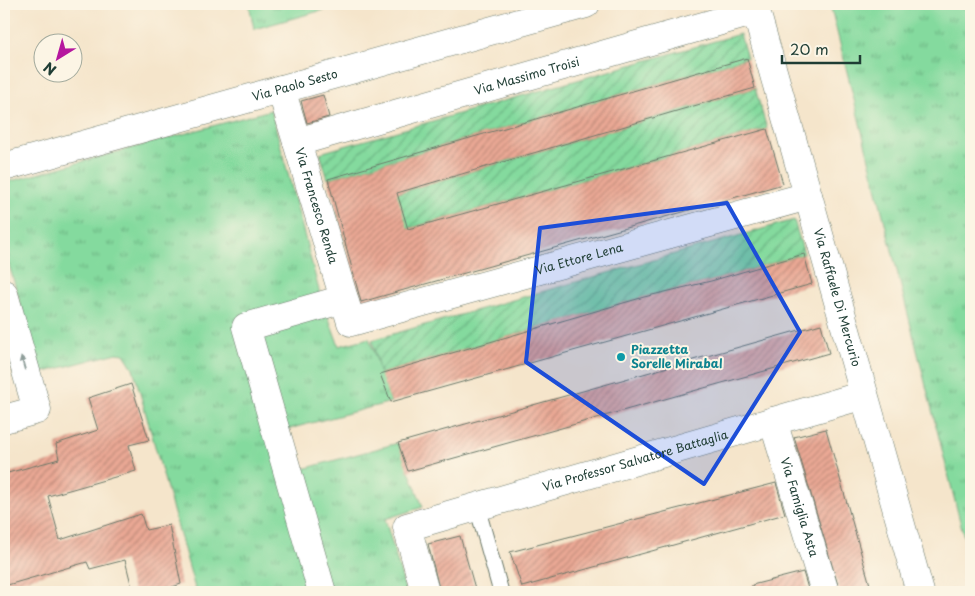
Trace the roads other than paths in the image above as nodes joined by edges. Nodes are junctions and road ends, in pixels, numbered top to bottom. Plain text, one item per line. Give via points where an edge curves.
1 (586, 4) edge
2 (755, 7) edge
3 (282, 89) junction
4 (297, 142) junction
5 (4, 167) edge
6 (808, 196) junction
7 (4, 294) edge
8 (347, 310) junction
9 (864, 395) junction
10 (4, 419) edge
11 (774, 421) junction
12 (477, 507) junction
13 (322, 592) edge
14 (426, 592) edge
15 (501, 592) edge
16 (825, 592) edge
17 (920, 592) edge

1 - 3 street, Via Paolo Sesto
2 - 4 street, Via Massimo Troisi
2 - 6 street, Via Raffaele Di Mercurio
3 - 4 street, Via Francesco Renda
3 - 5 street, Via Paolo Sesto
4 - 8 street, Via Francesco Renda
6 - 8 street, Via Ettore Lena
6 - 9 street, Via Raffaele Di Mercurio
10 -> 7 street via 37,410
8 - 13 street, Via Ettore Lena via 246,327
9 - 11 street, Via Professor Salvatore Battaglia
9 - 17 street, Via Raffaele Di Mercurio
11 - 12 street, Via Professor Salvatore Battaglia
11 - 16 street, Via Famiglia Asta
12 - 14 street, Via Professor Salvatore Battaglia via 407,527
12 - 15 lane

